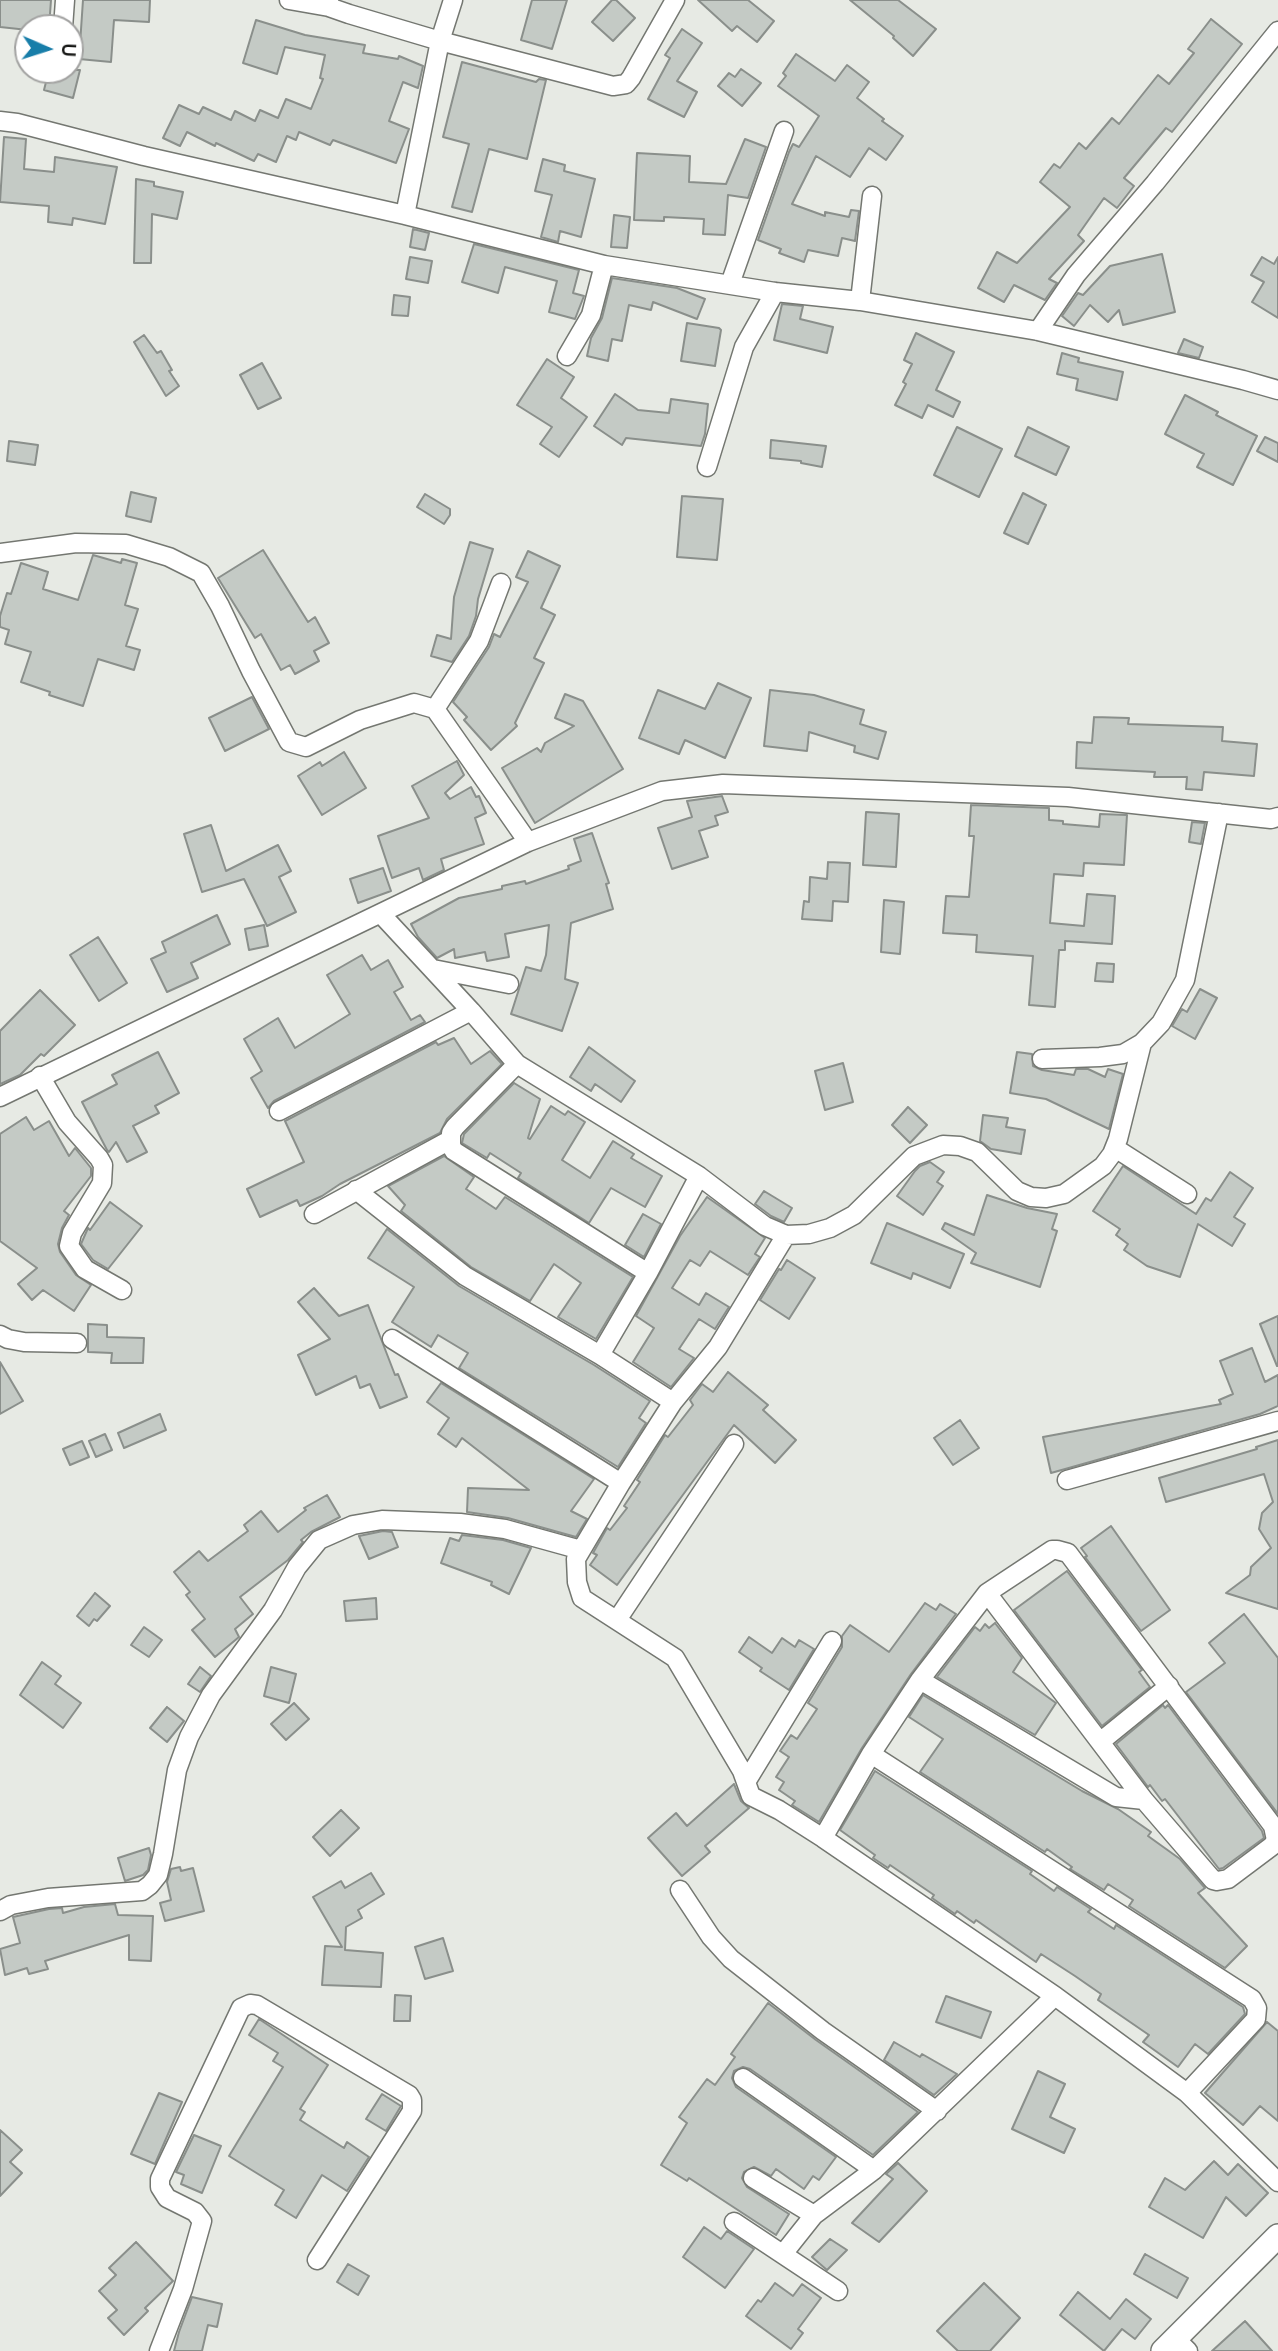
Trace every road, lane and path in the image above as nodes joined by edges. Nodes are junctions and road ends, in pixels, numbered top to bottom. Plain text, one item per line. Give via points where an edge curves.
1 (289, 0) edge
2 (453, 0) edge
3 (675, 0) edge
4 (329, 3) edge
5 (1278, 31) edge
6 (440, 41) junction
7 (0, 121) edge
8 (783, 131) dead end
9 (872, 196) dead end
10 (405, 215) junction
11 (604, 265) junction
12 (730, 284) junction
13 (775, 292) junction
14 (860, 301) junction
15 (1038, 331) junction
16 (567, 356) dead end
17 (1278, 390) edge
18 (707, 467) dead end
19 (0, 553) edge
20 (502, 583) dead end
21 (435, 709) junction
22 (1219, 813) junction
23 (1278, 817) edge
24 (528, 842) junction
25 (381, 914) junction
26 (433, 969) junction
27 (509, 984) dead end
28 (471, 1011) junction
29 (1142, 1043) junction
30 (1042, 1059) dead end
31 (517, 1064) junction
32 (40, 1076) junction
33 (0, 1097) edge
34 (279, 1111) dead end
35 (450, 1140) junction
36 (1115, 1148) junction
37 (699, 1176) junction
38 (356, 1190) junction
39 (1187, 1194) dead end
40 (314, 1214) dead end
41 (786, 1235) junction
42 (648, 1273) junction
43 (122, 1290) dead end
44 (0, 1335) edge
45 (392, 1339) dead end
46 (77, 1343) dead end
47 (600, 1354) junction
48 (673, 1402) junction
49 (1278, 1420) edge
50 (734, 1444) dead end
51 (1067, 1480) dead end
52 (621, 1483) junction
53 (581, 1550) junction
54 (987, 1593) junction
55 (617, 1620) junction
56 (832, 1641) dead end
57 (920, 1680) junction
58 (1168, 1686) junction
59 (1100, 1742) junction
60 (871, 1754) junction
61 (746, 1782) junction
62 (1144, 1800) junction
63 (823, 1839) junction
64 (680, 1890) dead end
65 (0, 1911) edge
66 (1055, 1996) junction
67 (743, 2078) dead end
68 (1186, 2093) junction
69 (937, 2111) junction
70 (874, 2170) junction
71 (753, 2178) dead end
72 (1278, 2182) edge
73 (814, 2215) junction
74 (734, 2222) dead end
75 (1278, 2235) edge
76 (783, 2254) junction
77 (317, 2260) dead end
78 (838, 2291) dead end
79 (1175, 2347) edge
80 (159, 2351) edge

1 - 4 street
2 - 6 street
3 - 6 street via 626,84 613,86
4 - 6 street
5 - 15 street via 1076,275
6 - 10 street
7 - 10 street
8 - 12 street
9 - 14 street
10 - 11 street
11 - 12 street
11 - 16 street via 591,315
12 - 13 street
13 - 14 street
13 - 18 street via 744,347
14 - 15 street
15 - 17 street
19 - 21 street via 76,543 126,544 201,573 289,742 306,747 359,720 414,703
20 - 21 street via 479,641
21 - 24 street
22 - 23 street
22 - 24 street via 1068,797 723,784 662,791
22 - 29 street via 1185,980 1167,1014
24 - 25 street
25 - 26 street
25 - 32 street
26 - 27 street
26 - 28 street
28 - 31 street
28 - 34 street
29 - 30 street via 1123,1054 1100,1058
29 - 36 street
31 - 35 street via 455,1127
31 - 37 street
32 - 33 street
32 - 43 street via 67,1122 103,1165 102,1183 69,1246 85,1269
35 - 38 street
35 - 42 street via 454,1151
36 - 39 street
36 - 41 street via 1103,1166 1064,1194 1046,1198 1017,1191 977,1152 943,1145 914,1156 854,1215 830,1228
37 - 41 street via 765,1226
37 - 42 street
38 - 40 street
38 - 47 street via 465,1276
41 - 48 street via 718,1347
42 - 47 street
44 - 46 street via 24,1342
45 - 52 street
47 - 48 street
48 - 52 street
49 - 51 street
50 - 55 street
52 - 53 street
53 - 55 street via 576,1559 582,1598
53 - 65 street via 460,1523 382,1520 353,1525 319,1540 211,1695 189,1737 177,1770 158,1875 150,1885 142,1891 36,1900
54 - 57 street
54 - 58 street via 1052,1550 1068,1553
54 - 59 street
55 - 61 street via 675,1658
56 - 61 street
57 - 60 street
57 - 62 street via 1116,1797
58 - 59 street
58 - 62 street via 1273,1826 1276,1840 1228,1879 1213,1880
59 - 62 street
60 - 63 street
60 - 68 street via 1252,1999 1257,2008 1255,2019
61 - 63 street via 751,1796
63 - 66 street
64 - 69 street via 731,1959
66 - 68 street
66 - 69 street
67 - 70 street
68 - 72 street
69 - 70 street
70 - 73 street
71 - 73 street
73 - 76 street
74 - 76 street
75 - 79 street
76 - 78 street
77 - 80 street via 412,2111 412,2100 250,2004 241,2008 160,2179 167,2198 195,2212 202,2221

